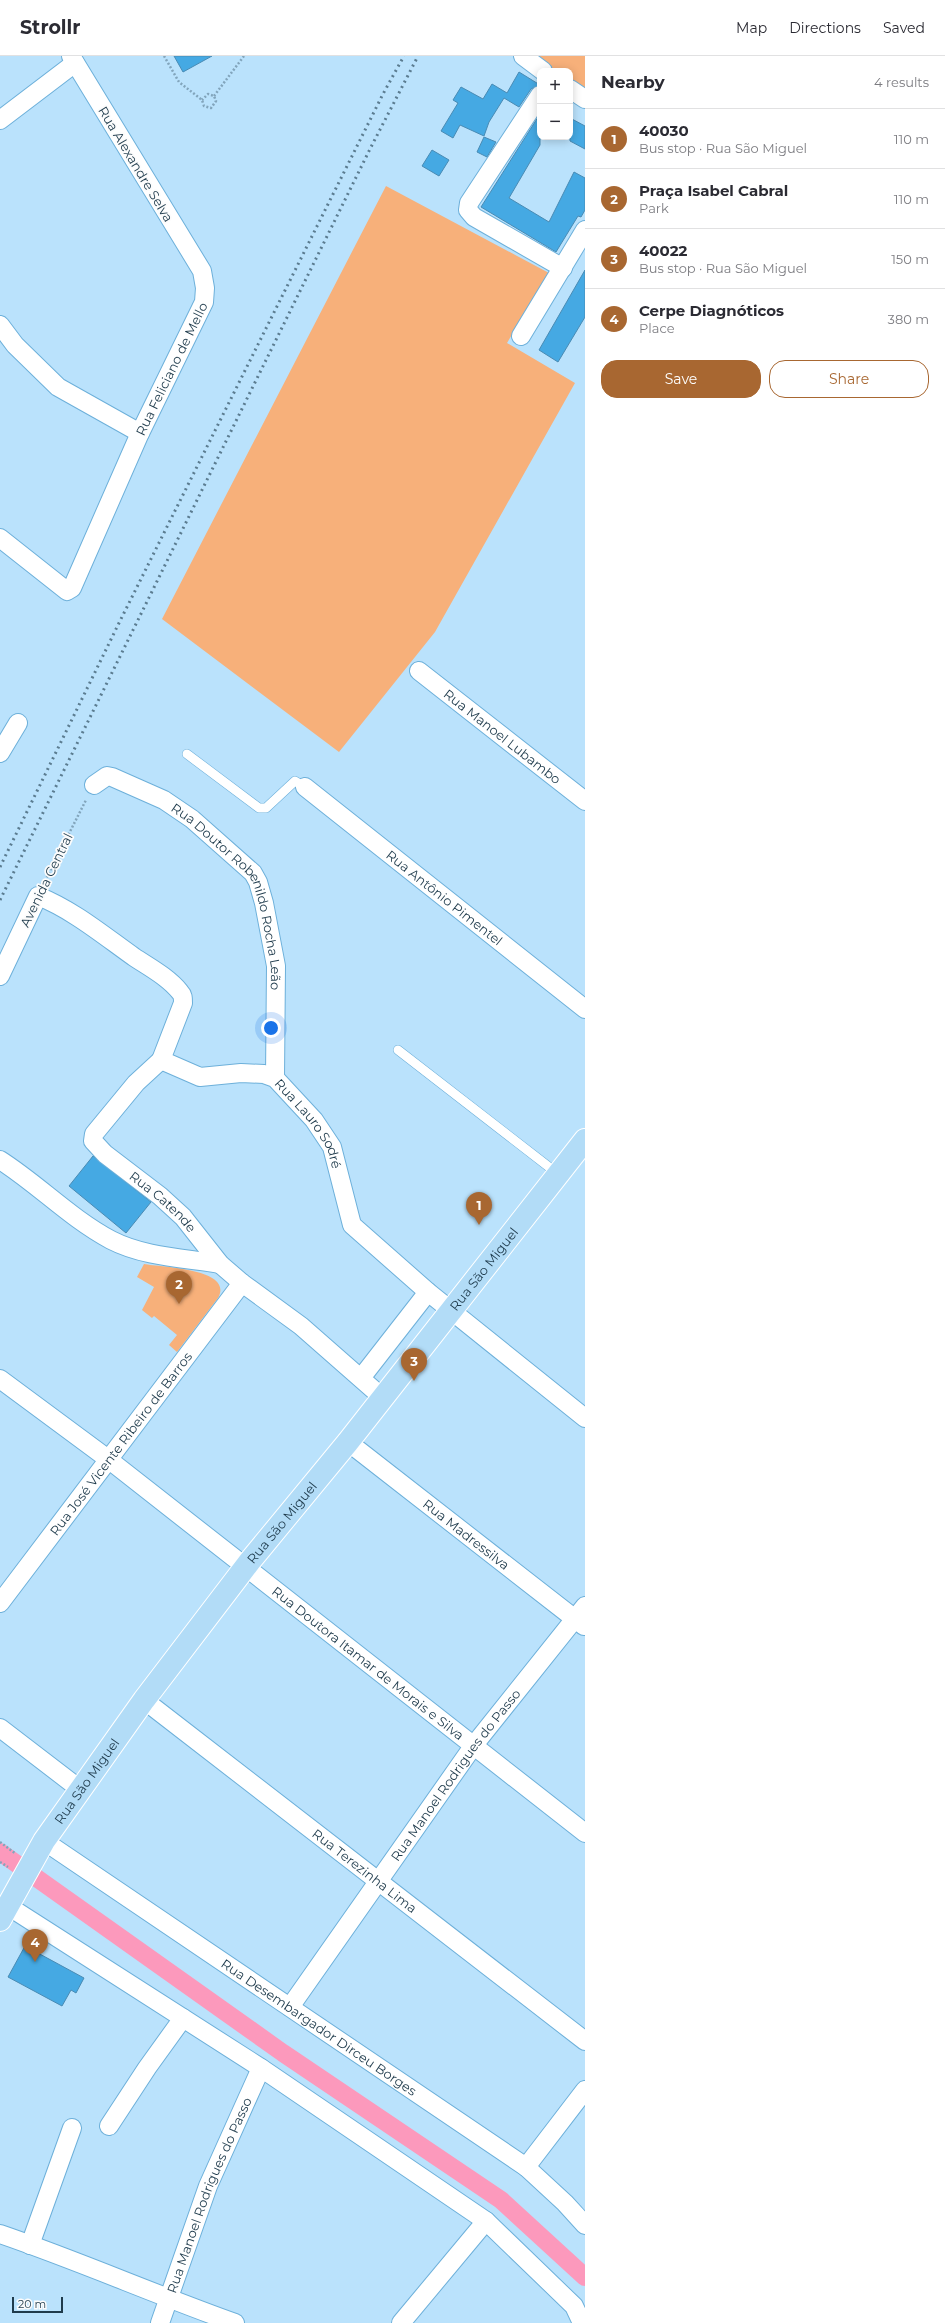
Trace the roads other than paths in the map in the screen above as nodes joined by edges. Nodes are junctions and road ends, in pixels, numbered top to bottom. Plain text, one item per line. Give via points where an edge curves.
1 (522, 56) edge
2 (73, 59) edge
3 (539, 68) edge
4 (573, 91) edge
5 (585, 99) edge
6 (537, 100) edge
7 (0, 120) edge
8 (585, 230) edge
9 (563, 268) junction
10 (202, 271) joint
11 (0, 325) edge
12 (521, 336) dead end
13 (140, 433) junction
14 (0, 538) edge
15 (420, 671) dead end
16 (18, 723) dead end
17 (0, 751) edge
18 (187, 754) dead end
19 (94, 785) road end
20 (305, 787) joint
21 (585, 802) edge
22 (0, 976) edge
23 (585, 1009) edge
24 (398, 1050) dead end
25 (161, 1060) junction
26 (275, 1078) junction
27 (585, 1140) edge
28 (0, 1160) edge
29 (558, 1174) junction
30 (220, 1264) junction
31 (242, 1283) junction
32 (428, 1292) junction
33 (452, 1310) junction
34 (361, 1378) junction
35 (0, 1379) edge
36 (383, 1398) junction
37 (585, 1418) edge
38 (348, 1442) junction
39 (108, 1459) junction
40 (246, 1566) junction
41 (0, 1603) edge
42 (582, 1617) edge
43 (144, 1700) junction
44 (0, 1728) edge
45 (474, 1745) junction
46 (82, 1790) junction
47 (585, 1832) edge
48 (44, 1841) junction
49 (378, 1880) junction
50 (4, 1913) edge
51 (290, 2007) junction
52 (183, 2018) junction
53 (585, 2041) edge
54 (261, 2068) junction
55 (585, 2090) edge
56 (109, 2126) dead end
57 (72, 2128) dead end
58 (526, 2167) junction
59 (486, 2221) junction
60 (585, 2225) edge
61 (0, 2234) edge
62 (30, 2245) junction
63 (166, 2299) junction
64 (160, 2323) edge
65 (235, 2323) edge
66 (401, 2323) edge
67 (582, 2323) edge

1 - 3 street
2 - 7 street
2 - 10 street, Rua Alexandre Selva
4 - 5 street
6 - 9 street via 469,203 468,210 474,217
8 - 9 street
9 - 12 street
10 - 13 street, Rua Feliciano de Mello via 204,302
11 - 13 street, Rua Feliciano de Mello via 25,356 58,387
13 - 14 street via 72,588 67,591
15 - 21 street, Rua Manoel Lubambo
16 - 17 street
18 - 20 lane via 259,808 266,808 295,781
19 - 26 street, Rua Doutor Robenildo Rocha Leão via 107,776 112,777 164,800 192,819 253,873 264,903 276,966
20 - 23 street, Rua Antônio Pimentel
22 - 25 street, Avenida Central via 38,896 78,917 165,978 184,997
24 - 29 lane
25 - 26 street, Rua Lauro Sodré via 200,1077 241,1073 264,1074
25 - 30 street, Rua Catende via 136,1082 94,1134 93,1141 98,1148 160,1196 182,1217
26 - 32 street, Rua Lauro Sodré via 314,1120 332,1147 347,1214 352,1225
27 - 29 main road, Rua São Miguel
28 - 30 street via 80,1221 112,1240 138,1250
29 - 33 main road, Rua São Miguel
30 - 31 street, Rua Catende
31 - 34 street, Rua Catende via 301,1326
31 - 39 street, Rua José Vicente Ribeiro de Barros
32 - 33 street, Rua Lauro Sodré
32 - 34 street
33 - 36 main road, Rua São Miguel
33 - 37 street, Rua Lauro Sodré
34 - 36 street, Rua Catende
35 - 39 street, Rua Doutora Itamar de Morais e Silva
36 - 38 main road, Rua São Miguel
38 - 40 main road, Rua São Miguel
38 - 42 street, Rua Madressilva
39 - 40 street, Rua Doutora Itamar de Morais e Silva
39 - 41 street, Rua José Vicente Ribeiro de Barros
40 - 43 main road, Rua São Miguel
40 - 45 street, Rua Doutora Itamar de Morais e Silva
42 - 45 street, Rua Manoel Rodrigues do Passo
43 - 46 main road, Rua São Miguel
43 - 49 street, Rua Terezinha Lima
44 - 46 street
45 - 47 street, Rua Doutora Itamar de Morais e Silva
45 - 49 street, Rua Manoel Rodrigues do Passo
46 - 48 main road, Rua São Miguel
48 - 50 main road, Rua São Miguel
48 - 51 street, Rua Desembargador Dirceu Borges
49 - 51 street, Rua Manoel Rodrigues do Passo
49 - 53 street, Rua Terezinha Lima
50 - 52 street
51 - 58 street, Rua Desembargador Dirceu Borges
52 - 54 street
52 - 56 street
54 - 59 street
54 - 63 street, Rua Manoel Rodrigues do Passo via 208,2186
55 - 58 street
57 - 62 street
58 - 60 street, Rua Desembargador Dirceu Borges
59 - 66 street
59 - 67 street via 574,2306
61 - 62 street
62 - 63 street
63 - 64 street, Rua Manoel Rodrigues do Passo
63 - 65 street

